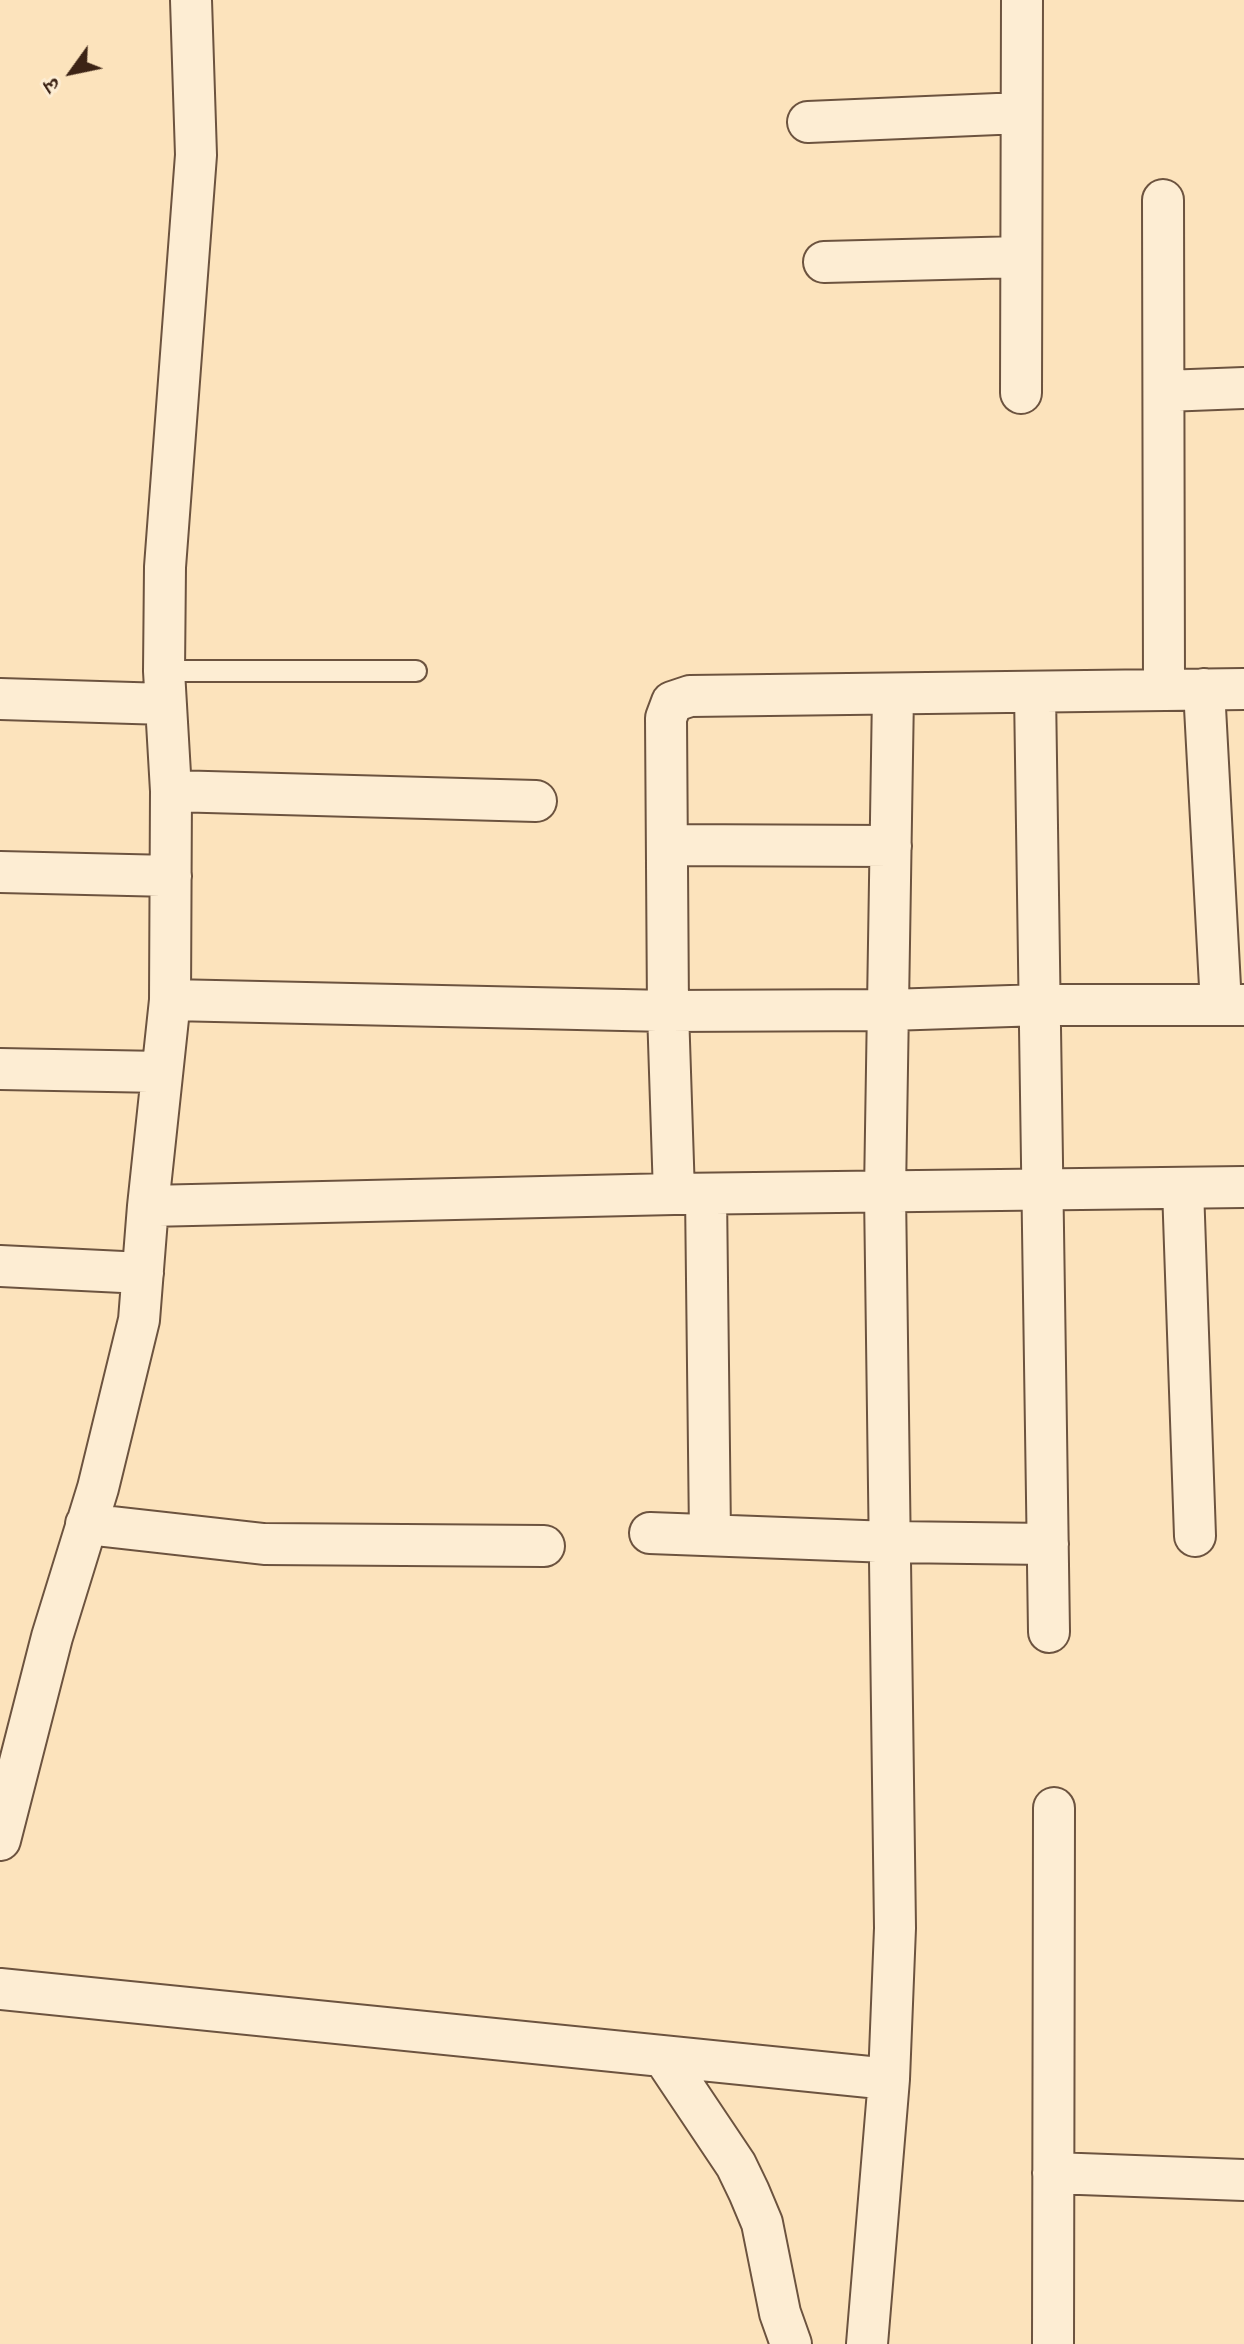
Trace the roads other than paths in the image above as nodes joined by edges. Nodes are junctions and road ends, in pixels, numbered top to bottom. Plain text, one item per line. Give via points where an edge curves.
1 (191, 0) edge
2 (1022, 0) edge
3 (1021, 113) junction
4 (808, 122) dead end
5 (1163, 200) dead end
6 (1021, 257) junction
7 (824, 262) dead end
8 (1244, 388) edge
9 (1165, 391) junction
10 (1021, 393) dead end
11 (416, 671) dead end
12 (165, 687) junction
13 (1164, 689) junction
14 (1204, 689) junction
15 (1244, 689) edge
16 (1035, 692) junction
17 (893, 694) junction
18 (0, 699) edge
19 (171, 791) junction
20 (536, 801) dead end
21 (667, 845) junction
22 (891, 846) junction
23 (0, 872) edge
24 (171, 876) junction
25 (170, 1000) junction
26 (1041, 1005) junction
27 (1232, 1005) edge
28 (889, 1010) junction
29 (668, 1011) junction
30 (0, 1069) edge
31 (162, 1072) junction
32 (1244, 1187) edge
33 (1183, 1188) junction
34 (1043, 1191) junction
35 (885, 1192) junction
36 (690, 1194) junction
37 (148, 1206) junction
38 (0, 1266) edge
39 (143, 1273) junction
40 (86, 1524) junction
41 (650, 1533) dead end
42 (710, 1535) junction
43 (1195, 1536) dead end
44 (890, 1542) junction
45 (1048, 1544) junction
46 (544, 1546) dead end
47 (1049, 1632) dead end
48 (1054, 1808) dead end
49 (0, 1840) edge
50 (0, 1989) edge
51 (663, 2056) junction
52 (889, 2079) junction
53 (1053, 2173) junction
54 (1244, 2180) edge
55 (791, 2344) edge
56 (867, 2344) edge
57 (1053, 2344) edge
58 (1065, 2344) edge

1 - 12 street via 196,155 165,567
2 - 3 street
3 - 4 street
3 - 6 street
5 - 9 street
6 - 7 street
6 - 10 street
8 - 9 street
9 - 13 street
11 - 12 lane
12 - 18 street
12 - 19 street
13 - 14 street
13 - 16 street
14 - 15 street
14 - 27 street
16 - 17 street
16 - 26 street
17 - 21 street via 676,699 666,718
17 - 22 street
19 - 20 street
19 - 24 street
21 - 22 street
21 - 29 street
22 - 28 street
23 - 24 street
24 - 25 street
25 - 29 street
25 - 31 street
26 - 27 street
26 - 28 street
26 - 34 street
28 - 29 street
28 - 35 street
29 - 36 street
30 - 31 street
31 - 37 street
32 - 33 street
33 - 34 street
33 - 43 street
34 - 35 street
34 - 45 street
35 - 36 street
35 - 44 street
36 - 37 street
36 - 42 street
37 - 39 street
38 - 39 street
39 - 40 street via 139,1320 121,1400
40 - 46 street via 264,1544
40 - 49 street
41 - 42 street
42 - 44 street
44 - 45 street
44 - 52 street via 895,1928
45 - 47 street
48 - 53 street
50 - 51 street
51 - 52 street
51 - 55 street via 749,2192 762,2223
52 - 56 street
53 - 54 street
53 - 57 street
57 - 58 street

